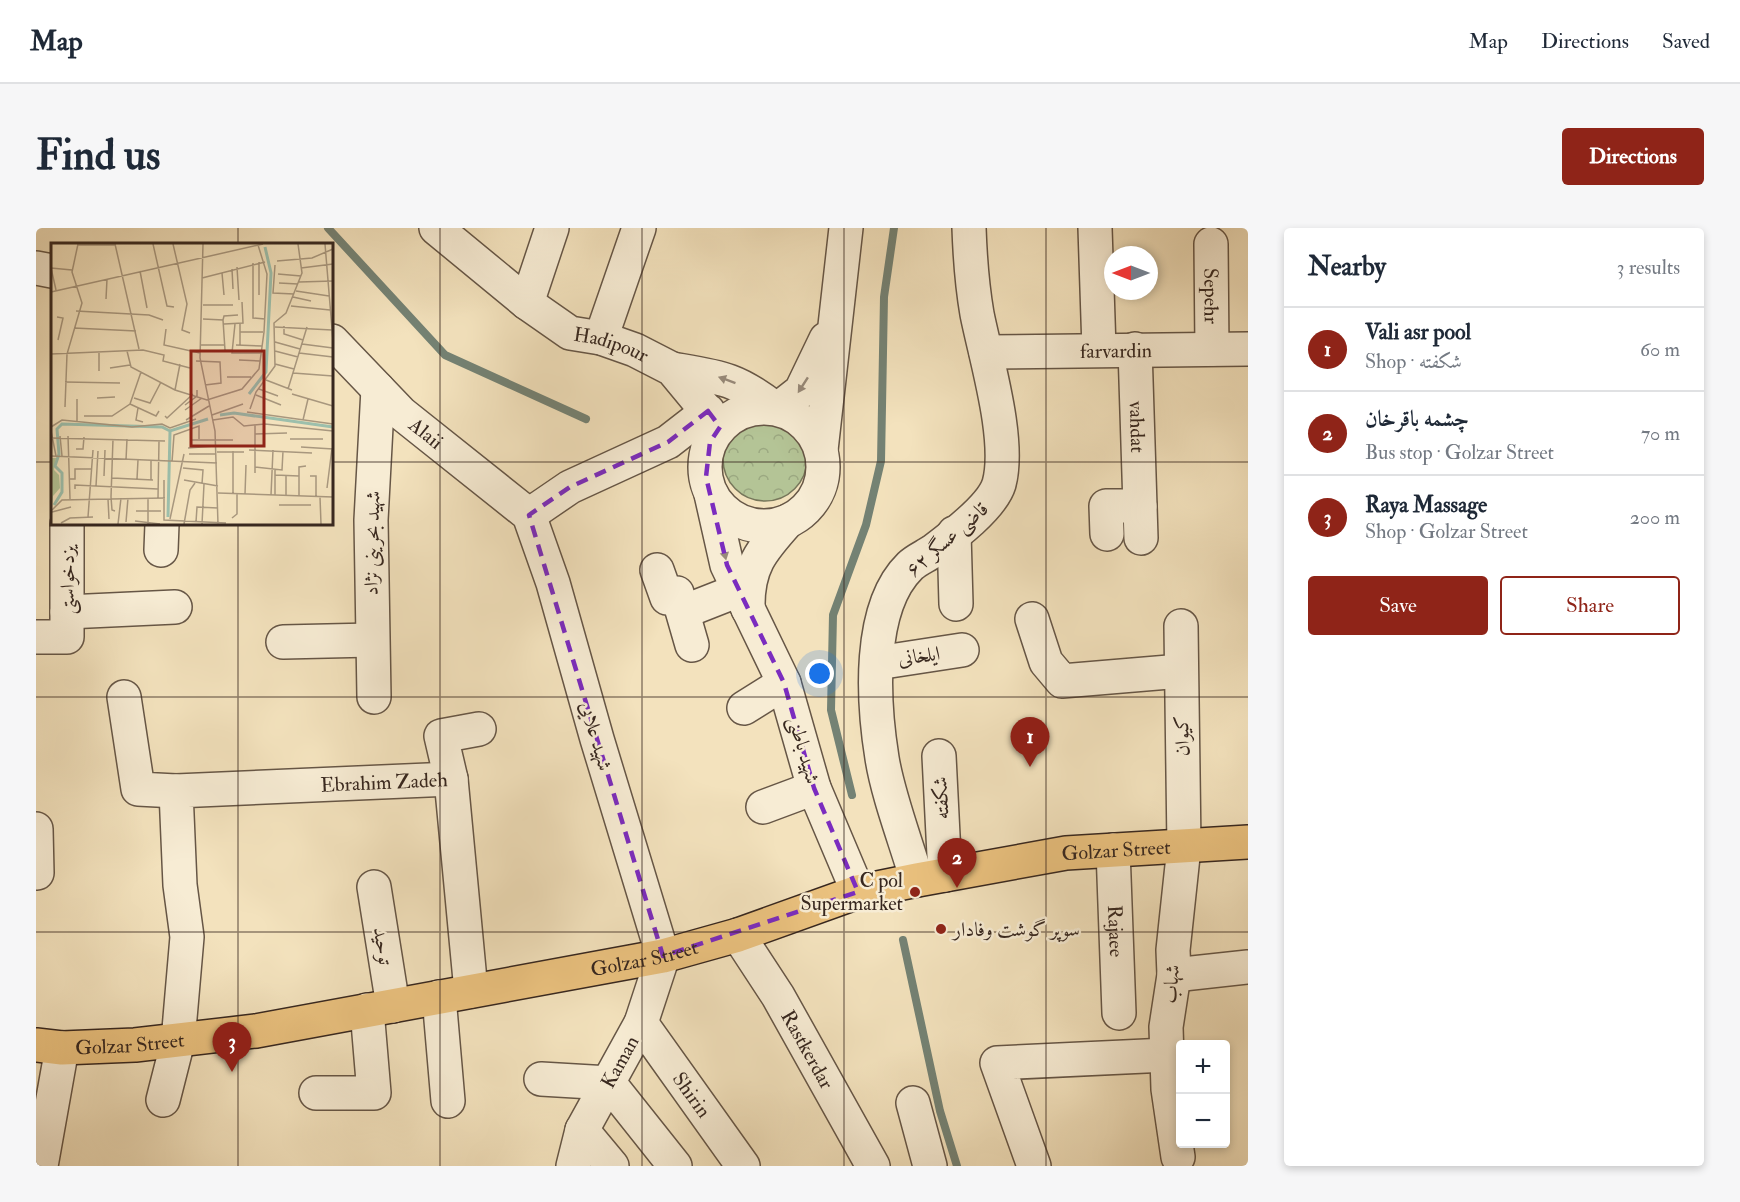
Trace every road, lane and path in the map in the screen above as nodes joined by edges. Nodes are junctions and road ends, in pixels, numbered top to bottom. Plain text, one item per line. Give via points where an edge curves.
1 (436, 228) edge
2 (552, 228) edge
3 (639, 228) edge
4 (846, 228) edge
5 (969, 228) edge
6 (1095, 228) edge
7 (1211, 244) dead end
8 (36, 268) edge
9 (51, 271) edge
10 (527, 303) junction
11 (835, 315) junction
12 (601, 338) junction
13 (333, 342) edge
14 (1099, 349) junction
15 (1135, 349) junction
16 (1212, 349) junction
17 (1248, 349) edge
18 (986, 352) junction
19 (672, 369) junction
20 (378, 389) junction
21 (776, 408) junction
22 (714, 419) junction
23 (821, 450) junction
24 (711, 494) junction
25 (1140, 506) junction
26 (529, 516) junction
27 (788, 521) junction
28 (68, 525) edge
29 (954, 533) junction
30 (1107, 534) dead end
31 (1141, 538) dead end
32 (657, 570) dead end
33 (744, 600) junction
34 (956, 604) dead end
35 (175, 608) dead end
36 (683, 612) junction
37 (1032, 619) dead end
38 (1181, 626) dead end
39 (57, 629) edge
40 (372, 640) junction
41 (283, 642) dead end
42 (692, 645) dead end
43 (962, 650) dead end
44 (877, 663) junction
45 (1182, 672) junction
46 (784, 683) junction
47 (374, 697) dead end
48 (124, 698) dead end
49 (744, 708) dead end
50 (479, 729) dead end
51 (939, 756) dead end
52 (451, 779) junction
53 (814, 788) junction
54 (176, 791) junction
55 (763, 807) dead end
56 (36, 829) edge
57 (1248, 842) edge
58 (1184, 847) junction
59 (1113, 850) junction
60 (37, 873) edge
61 (931, 878) junction
62 (374, 887) dead end
63 (858, 892) junction
64 (738, 935) junction
65 (663, 956) junction
66 (1248, 967) edge
67 (1174, 975) junction
68 (471, 991) junction
69 (439, 997) junction
70 (380, 1008) junction
71 (1119, 1013) dead end
72 (641, 1023) junction
73 (178, 1041) junction
74 (49, 1047) edge
75 (1167, 1055) junction
76 (541, 1079) dead end
77 (609, 1083) junction
78 (316, 1093) dead end
79 (164, 1100) dead end
80 (448, 1101) dead end
81 (913, 1103) dead end
82 (582, 1130) junction
83 (1178, 1157) dead end
84 (41, 1166) edge
85 (573, 1166) edge
86 (612, 1166) edge
87 (675, 1166) edge
88 (743, 1166) edge
89 (873, 1166) edge
90 (930, 1166) edge
91 (1034, 1166) edge

1 - 10 street, Hadipour
2 - 10 street
3 - 12 street
4 - 11 street
5 - 18 street, قاضی عسگر ۶۲ via 970,265
6 - 14 street
7 - 16 street, Sepehr
8 - 9 street
10 - 12 street, Hadipour via 570,333
11 -> 21 street via 801,391
11 - 23 street
12 - 19 street, Hadipour
13 - 20 street, Alaii
14 - 15 street, farvardin
14 - 18 street, farvardin
15 - 16 street, farvardin
15 - 25 street, vahdat
16 - 17 street, farvardin
18 - 29 street, قاضی عسگر ۶۲ via 1001,450 999,482 993,499
21 -> 19 street via 724,377
19 - 22 street, Hadipour
20 - 26 street, Alaii via 401,413
20 - 40 street, شهید بحرینی نژاد via 370,520
21 - 22 street via 754,408
21 - 23 street via 805,424
22 - 24 street via 705,459 705,477
22 - 26 street via 570,486
23 - 27 street via 820,486 801,512
24 - 27 street via 736,519 753,525
24 -> 33 street, شهید باطنی via 727,565
25 - 30 street via 1106,506
25 - 31 street, vahdat
26 - 65 street, شهید علایی via 553,583
27 - 33 street via 763,548
28 - 39 street, یزدخواستی
29 - 34 street
29 - 44 street, قاضی عسگر ۶۲ via 910,566 889,597 878,631
32 - 36 street via 667,598 677,593
33 - 36 street
33 - 46 street, شهید باطنی
35 - 39 street
36 - 42 street
37 - 45 street via 1046,662 1062,681
38 - 45 street, کیوان
40 - 41 street
40 - 47 street, شهید بحرینی نژاد
43 - 44 street, ایلخانی
44 - 61 street, قاضی عسگر ۶۲ via 882,758
45 - 58 street, کیوان
46 - 49 street
46 - 53 street, شهید باطنی
48 - 54 street, Ebrahim Zadeh via 138,789
50 - 52 street via 441,736
51 - 61 street, شکفته
52 - 54 street, Ebrahim Zadeh
52 - 68 street, Ebrahim Zadeh
53 - 55 street
53 - 63 street, شهید باطنی
54 - 73 street via 180,885 187,937
56 - 60 street
57 - 58 main road, Golzar Street
58 - 59 main road, Golzar Street
58 - 67 street, شهاب
59 - 61 main road, Golzar Street via 1066,853
59 - 71 street, Rajaee
61 - 63 main road, Golzar Street
62 - 70 street, توحید
63 - 64 main road, Golzar Street
64 - 65 main road, Golzar Street
64 - 89 street, Rastkerdar via 778,996
65 - 68 main road, Golzar Street
65 - 72 street, Kaman
66 - 67 street
67 - 75 street, شهاب via 1166,1027
68 - 69 main road, Golzar Street
69 - 70 main road, Golzar Street
69 - 80 street
70 - 73 main road, Golzar Street
70 - 78 street, توحید via 374,1093
72 - 77 street, Kaman
72 - 88 street, Shirin
73 - 74 main road, Golzar Street
73 - 79 street
74 - 84 street
75 - 83 street, شهاب
75 - 91 street via 998,1063
76 - 77 street
77 - 82 street, Kaman
77 - 87 street
81 - 90 street
82 - 85 street, Kaman
82 - 86 street

